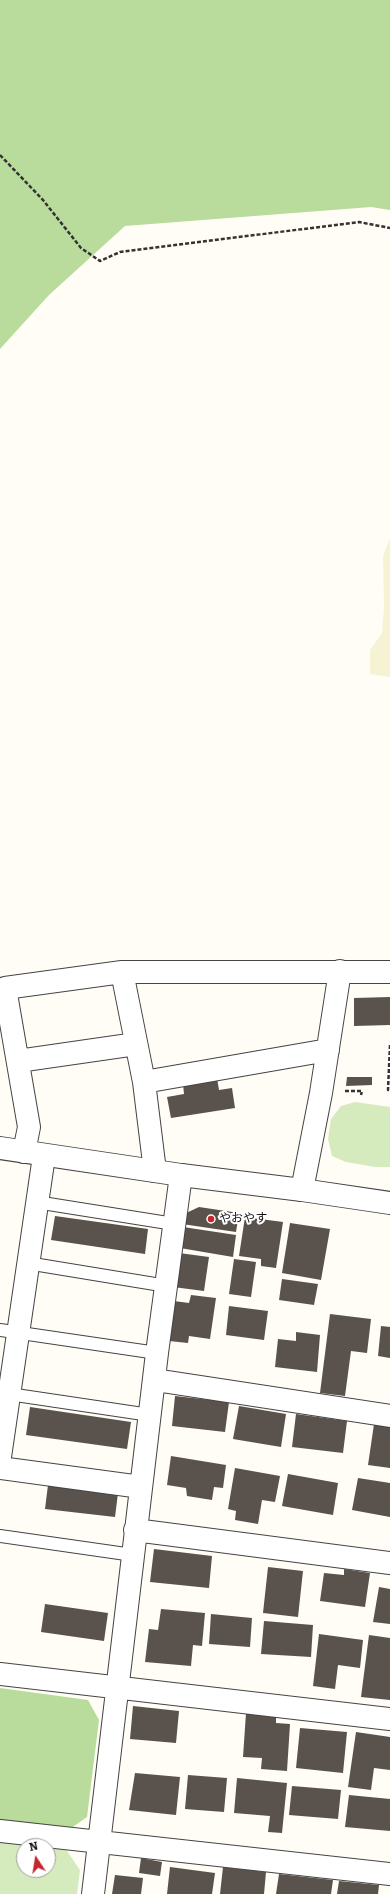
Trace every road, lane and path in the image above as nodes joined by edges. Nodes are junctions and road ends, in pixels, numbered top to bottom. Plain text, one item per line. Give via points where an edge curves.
1 (0, 155) edge
2 (390, 228) edge
3 (340, 971) junction
4 (122, 972) junction
5 (390, 972) edge
6 (136, 1044) junction
7 (390, 1045) edge
8 (328, 1050) junction
9 (18, 1061) junction
10 (144, 1082) junction
11 (390, 1090) edge
12 (0, 1148) edge
13 (34, 1154) junction
14 (156, 1171) junction
15 (181, 1175) junction
16 (302, 1190) junction
17 (36, 1202) junction
18 (390, 1203) edge
19 (174, 1224) junction
20 (27, 1263) junction
21 (166, 1286) junction
22 (9, 1331) edge
23 (157, 1353) junction
24 (154, 1380) junction
25 (9, 1394) junction
26 (150, 1415) junction
27 (390, 1416) edge
28 (0, 1458) edge
29 (0, 1468) edge
30 (141, 1487) junction
31 (136, 1530) junction
32 (0, 1536) edge
33 (133, 1555) junction
34 (390, 1564) edge
35 (0, 1674) edge
36 (116, 1687) junction
37 (390, 1719) edge
38 (0, 1831) edge
39 (100, 1843) junction
40 (390, 1874) edge
41 (93, 1894) edge

1 - 2 path via 43,200 81,248 100,261 120,252 359,222
3 - 4 street
3 - 5 street
3 - 8 street
4 - 6 street
4 - 9 street via 5,988
6 - 9 street
6 - 10 street
7 - 11 path
8 - 10 street
8 - 16 street
9 - 13 street
10 - 14 street
12 - 13 street
13 - 14 street
13 - 17 street
14 - 15 street
15 - 16 street
15 - 19 street
16 - 18 street
17 - 19 lane
17 - 20 street
19 - 21 street
20 - 21 lane
20 - 22 street
21 - 23 street
22 - 23 lane
22 - 25 street
23 - 24 street
24 - 26 street
24 - 27 street
25 - 26 lane
25 - 28 street
26 - 30 street
29 - 30 street
30 - 31 street
31 - 33 street
31 - 34 street
32 - 33 lane
33 - 36 street
35 - 36 street
36 - 37 street
36 - 39 street
38 - 39 street
39 - 40 street
39 - 41 street

